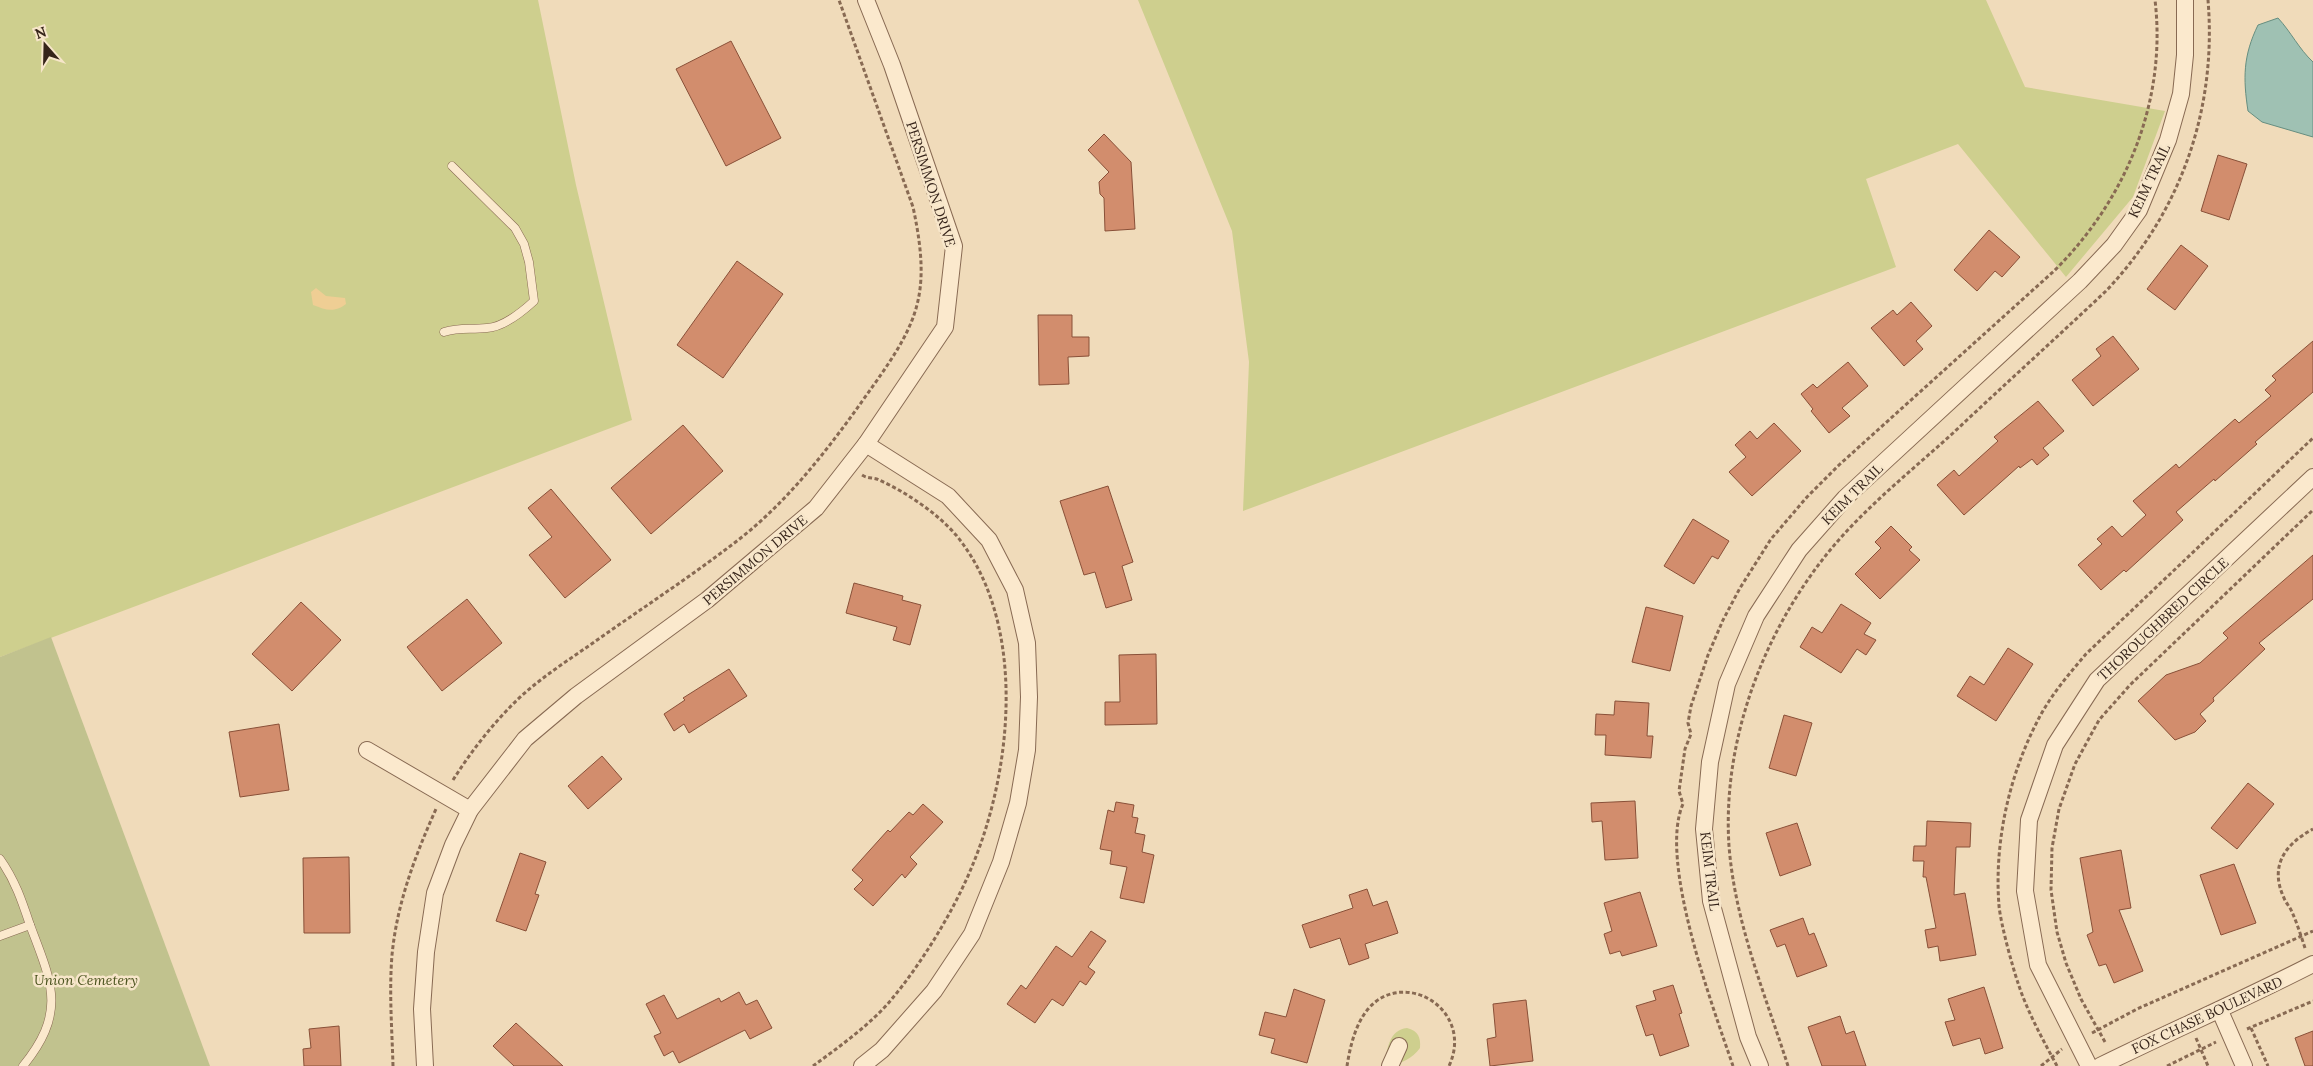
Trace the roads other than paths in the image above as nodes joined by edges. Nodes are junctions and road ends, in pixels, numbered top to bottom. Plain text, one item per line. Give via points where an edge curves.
1 (866, 0) edge
2 (2185, 0) edge
3 (452, 166) dead end
4 (444, 332) dead end
5 (866, 444) junction
6 (2313, 477) edge
7 (367, 750) dead end
8 (470, 810) junction
9 (0, 859) edge
10 (30, 924) junction
11 (0, 936) edge
12 (2310, 958) edge
13 (2220, 1011) junction
14 (1399, 1046) dead end
15 (23, 1066) edge
16 (425, 1066) edge
17 (862, 1066) edge
18 (1390, 1066) edge
19 (1760, 1066) edge
20 (2089, 1066) edge
21 (2100, 1066) edge
22 (2244, 1066) edge

1 - 5 street, PERSIMMON DRIVE via 892,65 954,246 945,327
2 - 19 street, KEIM TRAIL via 2181,94 2168,140 2138,210 2114,245 2080,281 1845,498 1799,550 1756,616 1727,684 1710,762 1704,829 1711,901 1748,1037
3 - 4 lane via 515,228 529,262 534,302 522,312 489,328 460,327
5 - 8 street, PERSIMMON DRIVE via 816,508 707,600 576,696 525,739
5 - 17 street via 948,496 989,540 1015,590 1027,643 1029,697 1027,750 1018,804 1001,862 972,934 934,991 882,1050
6 - 20 street, THOROUGHBRED CIRCLE via 2097,680 2055,745 2029,820 2025,892 2038,965
7 - 8 street
8 - 16 street, PERSIMMON DRIVE via 435,893 422,1009
9 - 10 lane via 17,887
10 - 11 lane
10 - 15 lane via 46,966 53,1000 41,1041
12 - 13 street, FOX CHASE BOULEVARD
13 - 21 street, FOX CHASE BOULEVARD
13 - 22 street
14 - 18 street

